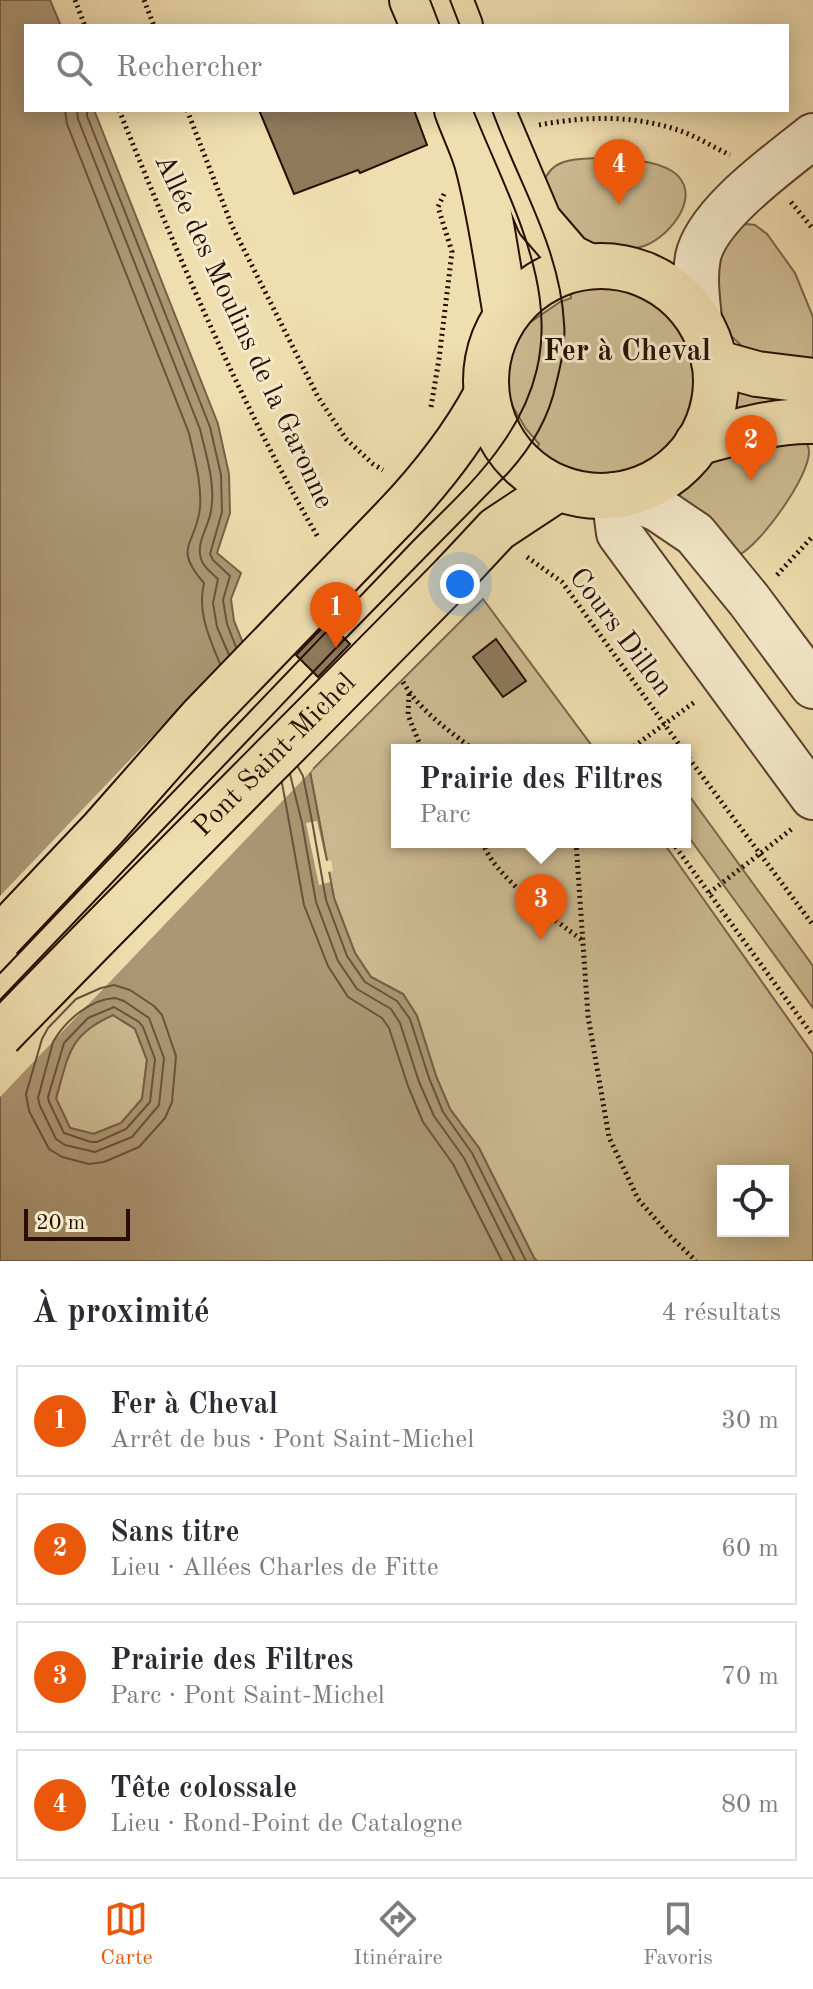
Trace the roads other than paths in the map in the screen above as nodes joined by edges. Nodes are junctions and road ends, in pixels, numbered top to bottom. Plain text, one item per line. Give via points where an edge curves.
1 (412, 0) edge
2 (450, 0) edge
3 (422, 24) edge
4 (459, 24) edge
5 (458, 112) edge
6 (493, 112) edge
7 (813, 136) edge
8 (588, 266) junction
9 (506, 315) junction
10 (699, 319) junction
11 (714, 362) junction
12 (813, 381) edge
13 (486, 395) junction
14 (813, 421) edge
15 (697, 443) junction
16 (559, 488) junction
17 (619, 495) junction
18 (813, 686) edge
19 (808, 809) edge
20 (0, 938) edge
21 (0, 1035) edge

1 - 3 main road
2 - 4 main road
5 - 9 main road via 494,233
6 - 8 main road via 539,221 570,257
7 - 10 street via 763,176 712,228 699,254
8 - 9 main road via 557,274 521,297
8 - 10 main road via 613,266 656,280
9 - 13 main road via 486,367
10 - 11 main road
11 - 12 main road
11 - 15 main road via 714,405
13 - 16 main road via 503,443 518,462
13 - 20 main road, bridge via 470,426 442,446 417,493
14 - 15 main road via 759,425
15 - 17 main road via 666,476
16 - 17 main road
16 - 21 main road, Pont Saint-Michel, bridge via 497,529
17 - 18 street via 658,509 695,534
17 - 19 street via 619,533

